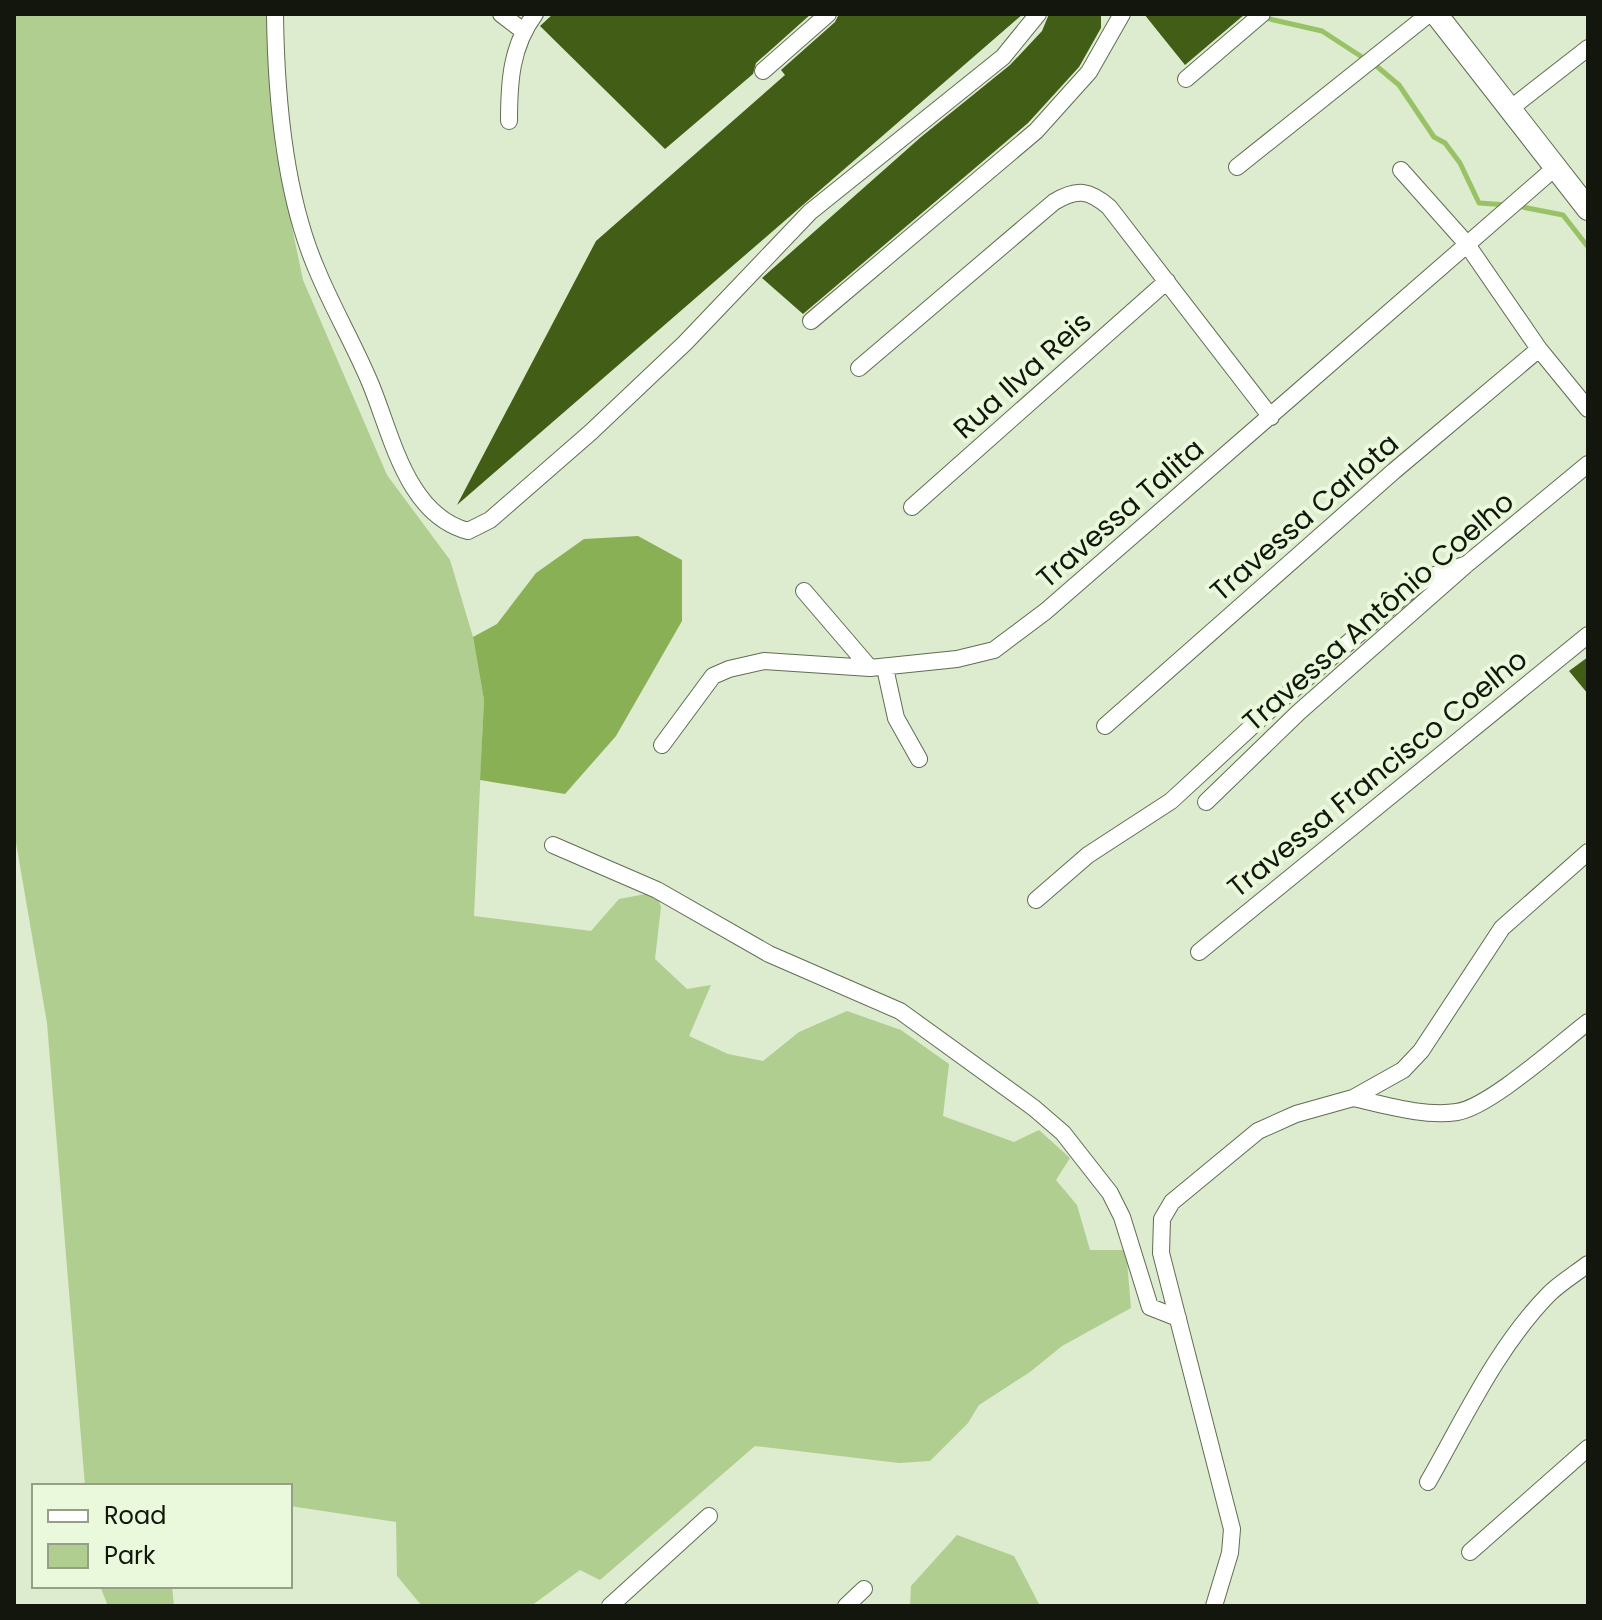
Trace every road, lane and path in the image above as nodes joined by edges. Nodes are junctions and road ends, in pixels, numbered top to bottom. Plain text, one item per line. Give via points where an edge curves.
1 (275, 14) edge
2 (501, 14) edge
3 (535, 14) edge
4 (828, 14) edge
5 (1038, 14) edge
6 (1122, 14) edge
7 (1262, 14) edge
8 (1429, 14) edge
9 (1436, 14) edge
10 (522, 30) junction
11 (1588, 48) edge
12 (763, 71) dead end
13 (1186, 79) dead end
14 (1511, 108) junction
15 (509, 121) dead end
16 (1237, 167) dead end
17 (1556, 167) junction
18 (1401, 170) dead end
19 (1588, 209) edge
20 (1466, 243) junction
21 (1167, 281) junction
22 (811, 321) dead end
23 (1539, 349) junction
24 (859, 368) dead end
25 (1586, 403) edge
26 (1271, 417) junction
27 (1588, 464) edge
28 (912, 507) dead end
29 (1467, 564) junction
30 (804, 591) dead end
31 (1588, 635) edge
32 (877, 668) junction
33 (1313, 673) junction
34 (1324, 690) junction
35 (1105, 726) dead end
36 (662, 745) dead end
37 (919, 759) dead end
38 (1206, 802) dead end
39 (553, 845) dead end
40 (1588, 852) edge
41 (1036, 900) dead end
42 (1199, 952) dead end
43 (1588, 1022) edge
44 (1353, 1098) junction
45 (1588, 1264) edge
46 (1178, 1318) junction
47 (1588, 1448) edge
48 (1428, 1482) dead end
49 (709, 1516) dead end
50 (1470, 1552) dead end
51 (864, 1589) dead end
52 (610, 1606) edge
53 (846, 1606) edge
54 (1214, 1606) edge

1 - 5 street via 278,113 316,270 412,484 442,518 468,531 490,520 547,472 685,343 810,212 1003,57
2 - 10 street
3 - 10 street
4 - 12 street
6 - 22 street via 1089,72 1044,123
7 - 13 street
8 - 16 street
9 - 14 main road
10 - 15 street via 513,60
11 - 14 street
14 - 17 main road
17 - 19 main road
17 - 20 street, Travessa Talita
18 - 20 street
20 - 23 street
20 - 26 street, Travessa Talita
21 - 24 street via 1109,207 1078,190 1054,202
21 - 26 street
21 - 28 street, Rua Ilva Reis
23 - 25 street
23 - 35 street, Travessa Carlota
26 - 32 street, Travessa Talita via 994,650
27 - 29 street, Travessa Antônio Coelho
29 - 33 street via 1429,577 1409,591
29 - 34 street, Travessa Antônio Coelho
30 - 32 street
31 - 42 street, Travessa Francisco Coelho
32 - 36 street, Travessa Talita via 764,661 729,669 713,676
32 - 37 street
33 - 34 street
33 - 41 street via 1171,801 1088,855
34 - 38 street, Travessa Antônio Coelho
39 - 46 street via 657,890 769,954 900,1011 1034,1108 1063,1133 1110,1193 1150,1307
40 - 44 street via 1502,928 1403,1070
43 - 44 street via 1481,1103 1457,1112
44 - 46 street via 1258,1131 1172,1202 1159,1233
45 - 48 street via 1550,1293 1521,1328
46 - 54 street via 1232,1529
47 - 50 street
49 - 52 street
51 - 53 street

